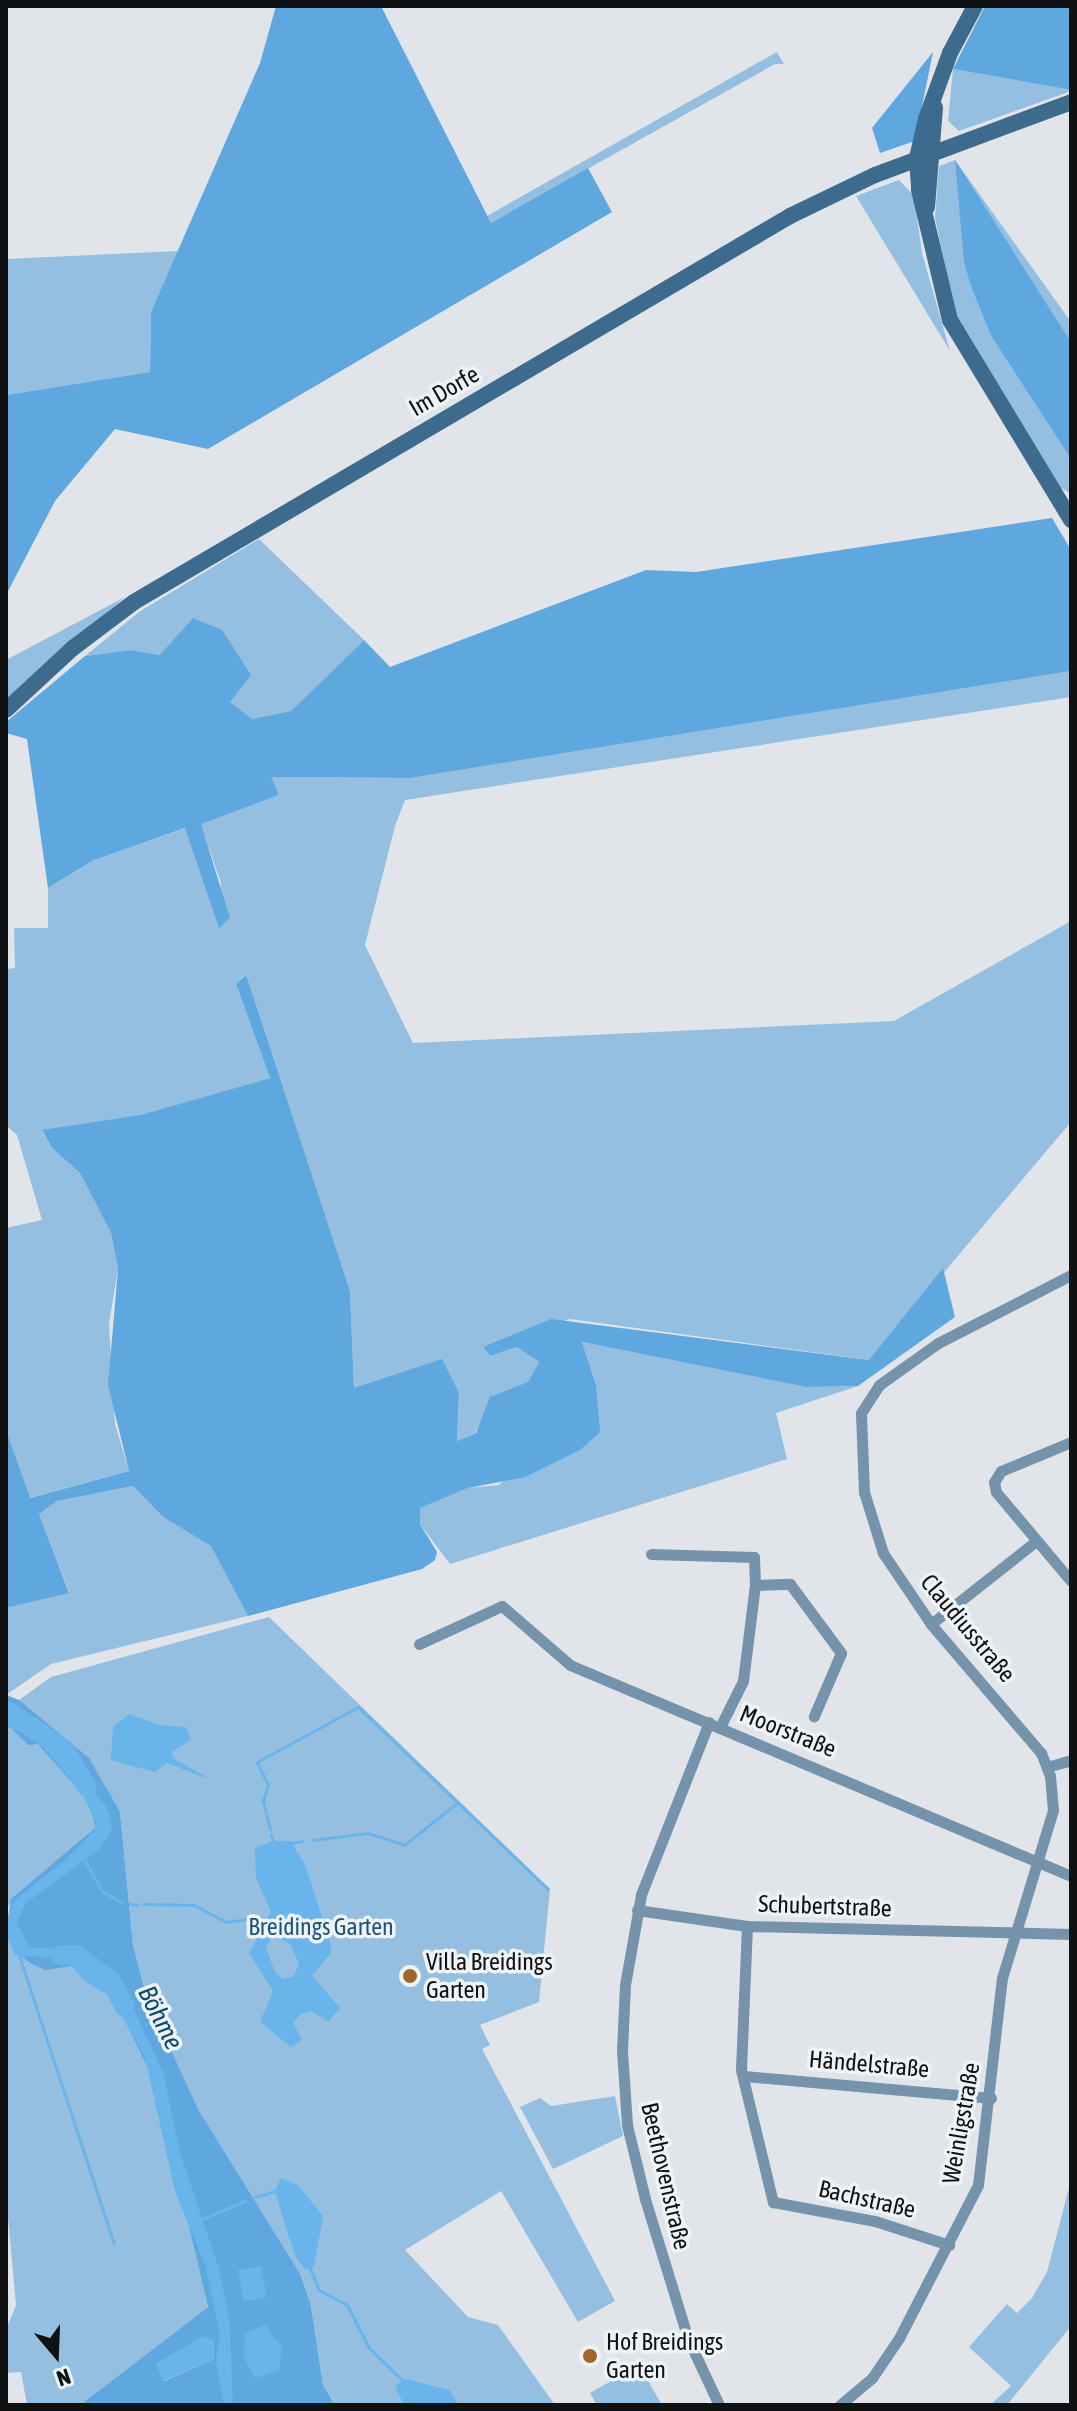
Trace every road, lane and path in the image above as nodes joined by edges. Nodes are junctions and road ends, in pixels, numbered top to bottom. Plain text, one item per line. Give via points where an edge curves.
1 (975, 6) edge
2 (935, 101) junction
3 (1071, 102) edge
4 (936, 120) junction
5 (960, 142) junction
6 (924, 155) junction
7 (892, 168) junction
8 (919, 190) junction
9 (926, 210) junction
10 (1070, 515) edge
11 (6, 710) edge
12 (1071, 1275) edge
13 (1071, 1442) edge
14 (1036, 1541) junction
15 (651, 1554) dead end
16 (1071, 1581) edge
17 (755, 1585) junction
18 (931, 1624) junction
19 (419, 1644) dead end
20 (814, 1716) dead end
21 (715, 1724) junction
22 (1071, 1760) edge
23 (1047, 1767) junction
24 (1039, 1863) junction
25 (1071, 1876) edge
26 (637, 1910) junction
27 (747, 1926) junction
28 (1012, 1934) junction
29 (1071, 1934) edge
30 (744, 2076) junction
31 (991, 2098) junction
32 (949, 2245) junction
33 (719, 2405) edge
34 (840, 2405) edge

1 - 2 street via 950,53
2 - 4 street
2 - 6 street
3 - 5 street, Im Dorfe
4 - 5 street
4 - 6 street
5 - 6 street, Im Dorfe
6 - 7 street, Im Dorfe
6 - 8 street
6 - 9 street
7 - 8 street
7 - 11 street, Im Dorfe via 790,216 168,581 96,629
8 - 9 street
9 - 10 street via 938,284 950,320
12 - 18 street, Claudiusstraße via 938,1343 872,1393 861,1413 864,1492 883,1553
13 - 14 street via 1001,1471 994,1482 996,1492
14 - 16 street
14 - 18 street
15 - 17 street via 754,1557
17 - 20 street via 790,1584 841,1653
17 - 21 street, Beethovenstraße via 743,1681
18 - 23 street, Claudiusstraße via 1004,1704
19 - 21 street, Moorstraße via 502,1606 570,1665
21 - 24 street, Moorstraße
21 - 26 street, Beethovenstraße via 678,1791
22 - 23 street
23 - 24 street, Claudiusstraße via 1053,1810
24 - 25 street, Moorstraße
24 - 28 street, Weinligstraße
26 - 27 street, Schubertstraße
26 - 33 street, Beethovenstraße via 622,2038 627,2125 688,2339
27 - 28 street, Schubertstraße
27 - 30 street
28 - 29 street, Schubertstraße
28 - 31 street, Weinligstraße via 1002,1978
30 - 31 street, Händelstraße
30 - 32 street, Bachstraße via 773,2202 875,2221
31 - 32 street, Weinligstraße via 978,2185
32 - 34 street, Weinligstraße via 872,2378

